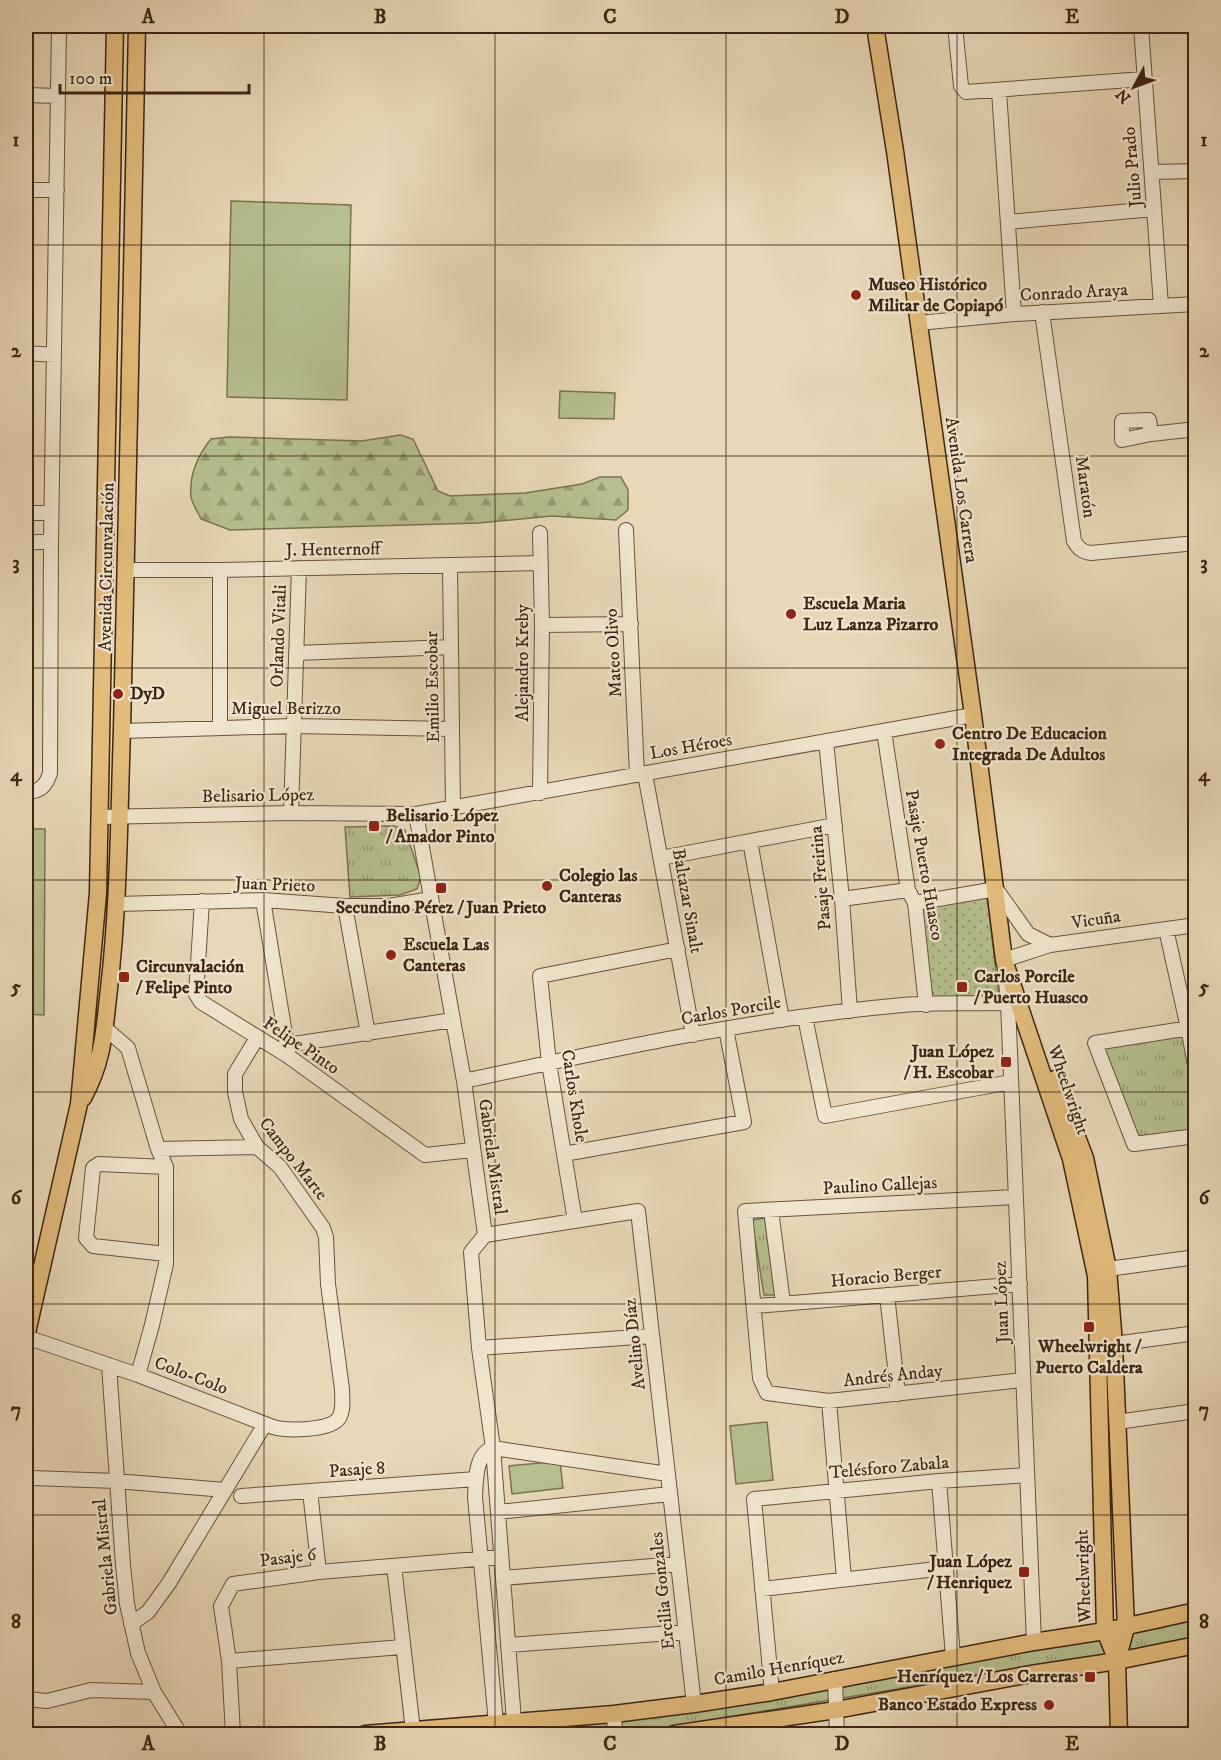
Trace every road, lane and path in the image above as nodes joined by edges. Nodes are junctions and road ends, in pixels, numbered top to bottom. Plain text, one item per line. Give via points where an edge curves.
1 (59, 26) edge
2 (115, 26) edge
3 (136, 26) edge
4 (875, 26) edge
5 (955, 26) edge
6 (1141, 26) edge
7 (1144, 80) junction
8 (999, 91) junction
9 (26, 95) edge
10 (58, 96) junction
11 (1196, 171) edge
12 (1152, 172) junction
13 (26, 190) edge
14 (57, 190) junction
15 (1154, 208) junction
16 (1008, 222) junction
17 (1196, 304) edge
18 (1161, 306) junction
19 (1042, 312) junction
20 (1014, 314) junction
21 (918, 323) junction
22 (26, 353) edge
23 (54, 355) junction
24 (1196, 429) edge
25 (1151, 434) dead end
26 (26, 513) edge
27 (51, 513) junction
28 (626, 530) dead end
29 (540, 533) dead end
30 (51, 541) junction
31 (26, 543) edge
32 (1196, 543) edge
33 (540, 563) junction
34 (450, 566) junction
35 (299, 568) junction
36 (127, 570) junction
37 (220, 570) junction
38 (631, 624) junction
39 (542, 626) junction
40 (451, 647) junction
41 (297, 653) junction
42 (973, 715) junction
43 (294, 726) junction
44 (220, 727) junction
45 (451, 729) junction
46 (122, 731) junction
47 (884, 731) junction
48 (826, 741) junction
49 (641, 774) junction
50 (26, 792) edge
51 (540, 793) junction
52 (453, 808) junction
53 (291, 813) junction
54 (416, 814) junction
55 (120, 816) junction
56 (99, 817) junction
57 (835, 825) junction
58 (750, 842) junction
59 (661, 858) junction
60 (908, 890) junction
61 (996, 890) junction
62 (431, 899) junction
63 (842, 899) junction
64 (263, 900) junction
65 (202, 901) junction
66 (915, 903) junction
67 (117, 904) junction
68 (345, 906) junction
69 (1196, 925) edge
70 (1166, 929) junction
71 (1050, 945) junction
72 (678, 949) junction
73 (1004, 960) junction
74 (1008, 1003) junction
75 (926, 1005) junction
76 (850, 1011) junction
77 (804, 1017) junction
78 (453, 1020) junction
79 (782, 1020) junction
80 (1192, 1027) edge
81 (106, 1029) junction
82 (726, 1029) junction
83 (368, 1034) junction
84 (693, 1035) junction
85 (257, 1038) junction
86 (287, 1051) junction
87 (549, 1063) junction
88 (1196, 1070) edge
89 (464, 1081) junction
90 (1011, 1082) junction
91 (80, 1104) junction
92 (1196, 1136) edge
93 (257, 1147) junction
94 (158, 1149) junction
95 (472, 1150) junction
96 (564, 1154) junction
97 (166, 1167) junction
98 (1016, 1197) junction
99 (771, 1210) junction
100 (575, 1221) junction
101 (485, 1235) junction
102 (166, 1254) junction
103 (1196, 1257) edge
104 (1108, 1269) junction
105 (1020, 1284) junction
106 (887, 1295) junction
107 (783, 1304) junction
108 (755, 1306) junction
109 (1196, 1333) edge
110 (652, 1336) junction
111 (26, 1337) edge
112 (1114, 1344) junction
113 (479, 1348) junction
114 (109, 1365) junction
115 (138, 1375) junction
116 (1023, 1380) junction
117 (898, 1394) junction
118 (829, 1401) junction
119 (1196, 1411) edge
120 (341, 1413) joint
121 (1117, 1422) junction
122 (265, 1424) junction
123 (493, 1448) junction
124 (668, 1474) junction
125 (1027, 1475) junction
126 (32, 1478) dead end
127 (476, 1479) junction
128 (116, 1481) junction
129 (939, 1481) junction
130 (225, 1490) junction
131 (310, 1491) junction
132 (837, 1491) junction
133 (670, 1494) junction
134 (241, 1496) dead end
135 (498, 1512) junction
136 (501, 1557) junction
137 (480, 1559) junction
138 (678, 1564) junction
139 (394, 1566) junction
140 (945, 1568) junction
141 (319, 1572) junction
142 (503, 1578) junction
143 (844, 1579) junction
144 (762, 1589) junction
145 (1196, 1611) edge
146 (131, 1624) junction
147 (1126, 1627) junction
148 (1105, 1631) junction
149 (686, 1632) junction
150 (1034, 1642) junction
151 (1196, 1645) edge
152 (508, 1646) junction
153 (402, 1647) junction
154 (953, 1658) junction
155 (229, 1660) junction
156 (1117, 1661) junction
157 (835, 1679) junction
158 (154, 1692) junction
159 (772, 1692) junction
160 (26, 1699) edge
161 (694, 1704) junction
162 (836, 1710) junction
163 (614, 1714) junction
164 (515, 1728) edge
165 (496, 1729) edge
166 (413, 1730) junction
167 (180, 1734) edge
168 (233, 1734) edge
169 (365, 1734) edge
170 (615, 1734) edge
171 (674, 1734) edge
172 (837, 1734) edge
173 (1119, 1734) edge

1 - 10 street
2 - 56 main road, Avenida Circunvalación
3 - 36 main road, Avenida Circunvalación
4 - 21 main road, Avenida Los Carrera
5 - 8 street via 961,86 969,92
6 - 7 street, Julio Prado
7 - 8 street
7 - 12 street, Julio Prado
8 - 16 street
9 - 10 street
10 - 14 street
11 - 12 street
12 - 15 street, Julio Prado
13 - 14 street
14 - 23 street
15 - 16 street
15 - 18 street, Julio Prado
16 - 20 street
17 - 18 street, Conrado Araya
18 - 19 street, Conrado Araya
19 - 20 street, Conrado Araya
19 - 32 street, Maratón via 1077,546 1091,553
20 - 21 street, Conrado Araya
21 - 42 main road, Avenida Los Carrera
22 - 23 street
23 - 27 street
24 - 25 street
26 - 27 street
27 - 30 street
28 - 38 street, Mateo Olivo
29 - 33 street, Alejandro Kreby
30 - 31 street
30 - 50 street via 50,773 47,783
33 - 34 street, J. Henternoff
33 - 39 street, Alejandro Kreby
34 - 35 street, J. Henternoff
34 - 40 street, Emilio Escobar
35 - 37 street, J. Henternoff
35 - 41 street, Orlando Vitali
36 - 37 street, J. Henternoff
36 - 46 main road, Avenida Circunvalación
37 - 44 street
38 - 39 street
38 - 49 street, Mateo Olivo
39 - 51 street, Alejandro Kreby
40 - 41 street
40 - 45 street, Emilio Escobar
41 - 43 street, Orlando Vitali
42 - 47 street, Los Héroes
42 - 61 main road, Avenida Los Carrera
43 - 44 street, Miguel Berizzo
43 - 45 street, Miguel Berizzo
43 - 53 street, Orlando Vitali
44 - 46 street, Miguel Berizzo
45 - 52 street, Emilio Escobar
46 - 55 main road, Avenida Circunvalación
47 - 48 street, Los Héroes
47 - 60 street, Pasaje Puerto Huasco
48 - 49 street, Los Héroes
48 - 57 street, Pasaje Freirina
49 - 51 street, Los Héroes
49 - 59 street, Baltazar Sinalt
51 - 52 street, Los Héroes
52 - 54 street, Los Héroes
53 - 54 street, Belisario López
53 - 55 street, Belisario López
54 - 62 street, Gabriela Mistral
55 - 56 street, Belisario López
55 - 67 main road, Avenida Circunvalación
56 - 91 main road, Avenida Circunvalación via 95,937
57 - 58 street
57 - 63 street, Pasaje Freirina
58 - 59 street
58 - 79 street
59 - 72 street, Baltazar Sinalt
60 - 63 street
60 - 66 street, Pasaje Puerto Huasco
61 - 66 street
61 - 71 street via 1028,934
61 - 73 main road, Avenida Los Carrera
62 - 68 street, Juan Prieto via 389,906
62 - 78 street, Gabriela Mistral
63 - 76 street, Pasaje Freirina
64 - 65 street, Juan Prieto
64 - 68 street, Juan Prieto
64 - 86 street
65 - 67 street, Juan Prieto
65 - 85 street, Felipe Pinto via 198,999
66 - 75 street, Pasaje Puerto Huasco
67 - 81 main road, Avenida Circunvalación
68 - 83 street
69 - 70 street, Vicuña
70 - 71 street, Vicuña
70 - 80 street
71 - 73 street, Vicuña
72 - 84 street, Baltazar Sinalt
72 - 87 street, Carlos Khole via 540,976
73 - 74 street, Juan López
73 - 104 main road, Wheelwright via 1049,1061 1085,1158
73 - 148 main road, Wheelwright via 1071,1159 1096,1276
74 - 75 street, Carlos Porcile
74 - 90 street, Juan López
75 - 76 street, Carlos Porcile
76 - 77 street, Carlos Porcile
77 - 79 street, Carlos Porcile
77 - 90 street via 825,1116
78 - 83 street
78 - 89 street, Gabriela Mistral
79 - 82 street, Carlos Porcile
80 - 88 street
80 - 92 street via 1095,1042 1134,1144
81 - 91 main road, Avenida Circunvalación via 97,1068
81 - 94 street via 128,1048
82 - 84 street, Carlos Porcile
82 - 96 street via 744,1122
83 - 86 street
84 - 87 street, Carlos Porcile
85 - 86 street, Felipe Pinto
85 - 93 street, Campo Marte via 233,1083 241,1119
86 - 95 street, Felipe Pinto via 425,1155
87 - 89 street, Carlos Porcile
87 - 96 street, Carlos Khole
89 - 95 street, Gabriela Mistral
90 - 98 street, Juan López
91 - 111 main road, Avenida Circunvalación
93 - 94 street
93 - 120 street, Campo Marte via 287,1177 326,1237 342,1389
94 - 97 street
95 - 101 street, Gabriela Mistral
96 - 100 street, Carlos Khole
97 - 102 street
97 - 102 street via 99,1164 93,1168 86,1238 93,1246
98 - 99 street, Paulino Callejas
98 - 105 street, Juan López
99 - 107 street
99 - 108 street, Paulino Callejas via 746,1211
100 - 101 street
100 - 110 street, Avelino Díaz via 638,1211
101 - 113 street, Gabriela Mistral via 471,1252
102 - 115 street
103 - 104 street
104 - 112 main road, Wheelwright
105 - 106 street, Horacio Berger
105 - 116 street, Juan López
106 - 107 street, Horacio Berger
106 - 117 street
107 - 108 street, Horacio Berger
108 - 118 street, Andrés Anday via 760,1378 766,1393
109 - 112 street
110 - 113 street
110 - 124 street, Avelino Díaz
111 - 114 street, Colo-Colo
112 - 121 main road, Wheelwright
113 - 123 street, Gabriela Mistral
114 - 115 street, Colo-Colo
114 - 128 street, Gabriela Mistral
115 - 122 street, Colo-Colo
116 - 117 street, Andrés Anday
116 - 125 street, Juan López
117 - 118 street, Andrés Anday
118 - 132 street
119 - 121 street
120 - 122 street, Colo-Colo via 325,1426 279,1429
121 - 147 main road, Wheelwright
122 - 130 street
123 - 124 street
123 - 127 street via 483,1455
123 - 135 street, Gabriela Mistral
124 - 133 street, Ercilia Gonzales
125 - 129 street, Telésforo Zabala
125 - 150 street, Juan López
126 - 128 street
127 - 131 street, Pasaje 8
127 - 137 street
128 - 130 street
128 - 146 street, Gabriela Mistral
129 - 132 street, Telésforo Zabala
129 - 140 street
130 - 146 street via 153,1605
131 - 134 street, Pasaje 8
131 - 141 street
132 - 143 street
132 - 144 street, Telésforo Zabala via 754,1499
133 - 135 street
133 - 138 street, Ercilia Gonzales
135 - 136 street, Gabriela Mistral
136 - 137 street, Pasaje 6
136 - 142 street, Gabriela Mistral
137 - 139 street, Pasaje 6
137 - 165 street
138 - 142 street
138 - 149 street, Ercilia Gonzales
139 - 141 street, Pasaje 6
139 - 153 street
140 - 143 street
140 - 154 street
141 - 155 street, Pasaje 6 via 233,1584 221,1606
142 - 152 street, Gabriela Mistral
143 - 144 street
144 - 159 street
145 - 147 main road, Camilo Henríquez
146 - 158 street, Gabriela Mistral
147 - 148 main road, Camilo Henríquez
147 - 156 main road, Wheelwright
148 - 150 main road, Camilo Henríquez
148 - 156 main road, Wheelwright
149 - 152 street
149 - 161 street, Ercilia Gonzales
150 - 154 main road, Camilo Henríquez
151 - 156 main road
152 - 164 street, Gabriela Mistral
153 - 155 street
153 - 166 street
154 - 157 main road, Camilo Henríquez
155 - 168 street, Pasaje 6
156 - 162 main road
156 - 173 main road
157 - 159 main road, Camilo Henríquez
157 - 162 street
158 - 160 street via 91,1690 47,1701
158 - 167 street, Gabriela Mistral
159 - 161 main road, Camilo Henríquez
161 - 163 main road, Camilo Henríquez
162 - 171 main road
162 - 172 street
163 - 164 main road, Camilo Henríquez
163 - 170 street
164 - 165 main road, Camilo Henríquez
165 - 166 main road, Camilo Henríquez
166 - 169 main road, Camilo Henríquez

